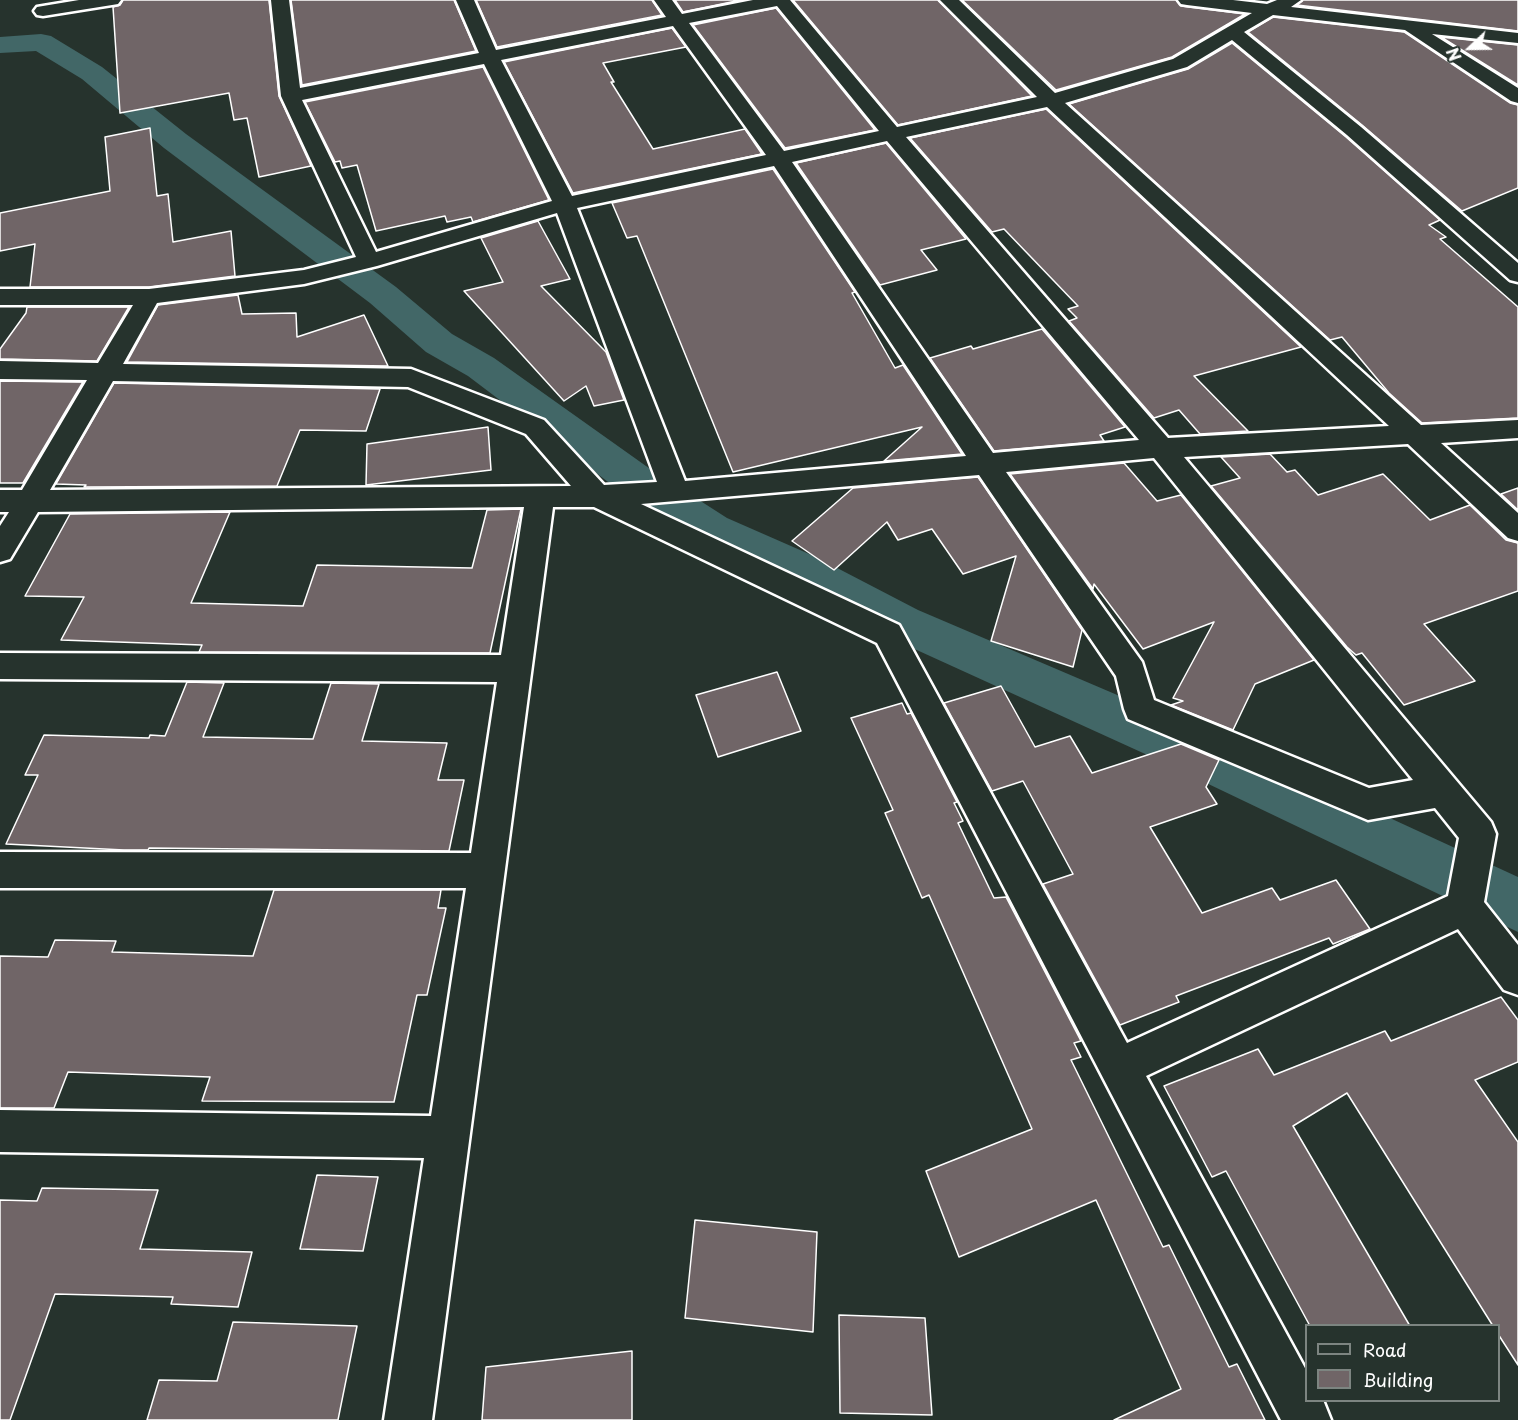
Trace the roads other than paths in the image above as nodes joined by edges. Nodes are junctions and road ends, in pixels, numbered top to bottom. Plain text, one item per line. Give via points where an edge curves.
1 (112, 0) edge
2 (280, 0) edge
3 (465, 0) edge
4 (663, 0) edge
5 (781, 0) edge
6 (949, 0) edge
7 (1187, 0) edge
8 (1292, 0) edge
9 (1368, 0) edge
10 (1272, 8) junction
11 (43, 12) dead end
12 (678, 20) junction
13 (1407, 26) junction
14 (1233, 32) junction
15 (1518, 38) edge
16 (490, 57) junction
17 (291, 96) junction
18 (1518, 98) edge
19 (1052, 100) junction
20 (892, 134) junction
21 (779, 158) junction
22 (565, 204) junction
23 (367, 261) junction
24 (1518, 275) edge
25 (0, 297) edge
26 (149, 297) junction
27 (0, 370) edge
28 (106, 371) junction
29 (1518, 429) edge
30 (1415, 435) junction
31 (1161, 448) junction
32 (986, 464) junction
33 (674, 492) junction
34 (599, 496) junction
35 (540, 497) junction
36 (0, 501) edge
37 (30, 501) junction
38 (1518, 530) edge
39 (0, 551) edge
40 (0, 666) edge
41 (516, 669) junction
42 (1443, 791) junction
43 (0, 870) edge
44 (487, 871) junction
45 (1464, 905) junction
46 (1518, 976) edge
47 (1120, 1067) junction
48 (0, 1131) edge
49 (449, 1137) junction
50 (408, 1420) edge
51 (1307, 1420) edge

1 - 11 street
2 - 17 street
3 - 16 street
4 - 12 street
5 - 12 street
5 - 20 street
6 - 19 street
7 - 10 street
8 - 10 street
9 - 13 street
10 - 13 street
10 - 14 street
12 - 16 street
12 - 21 street
13 - 15 street
13 - 18 street
14 - 19 street via 1180,63
14 - 24 street via 1354,131
16 - 17 street
16 - 22 street
17 - 23 street
19 - 20 street
19 - 30 street
20 - 21 street
20 - 31 street
21 - 22 street
21 - 32 street
22 - 23 street
22 - 33 street
23 - 26 street via 304,277
25 - 26 street
26 - 28 street
27 - 28 street
28 - 34 street via 411,378 535,427
28 - 37 street
29 - 30 street
30 - 31 street
30 - 38 street
31 - 32 street
31 - 42 street
32 - 33 street
32 - 42 street via 1131,672 1140,709 1368,804
33 - 34 street
34 - 35 street
34 - 47 street via 888,634
35 - 37 street
35 - 41 street
36 - 37 street
37 - 39 street
40 - 41 street
41 - 44 street
42 - 45 street via 1478,834
43 - 44 street
44 - 49 street
45 - 46 street
45 - 47 street
47 - 51 street
48 - 49 street
49 - 50 street

